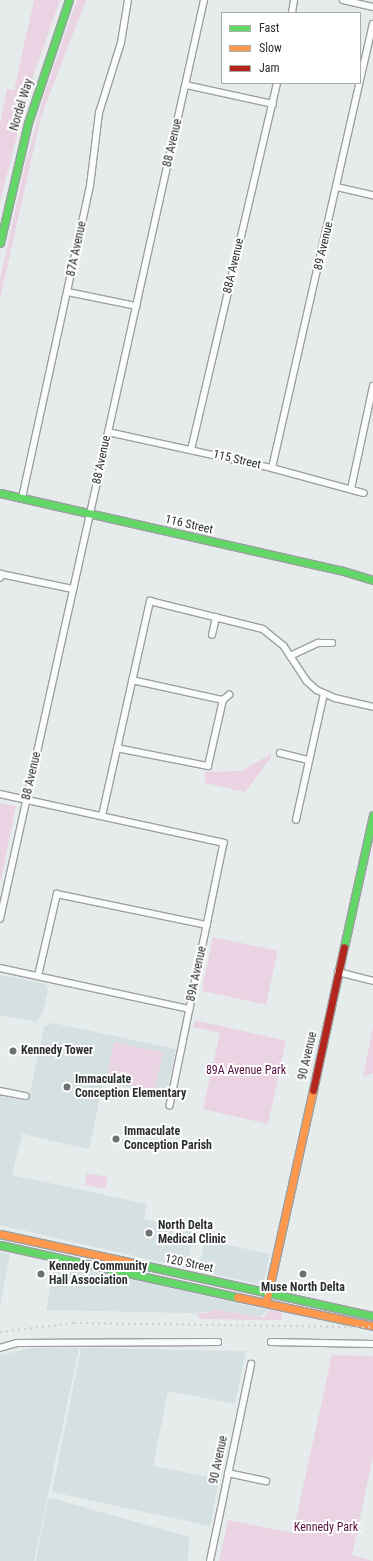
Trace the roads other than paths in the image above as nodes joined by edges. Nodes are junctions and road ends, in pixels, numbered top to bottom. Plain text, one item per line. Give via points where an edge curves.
1 (69, 0) edge
2 (128, 0) edge
3 (204, 0) edge
4 (294, 0) edge
5 (343, 0) edge
6 (373, 6) edge
7 (292, 12) edge
8 (373, 24) edge
9 (361, 78) edge
10 (277, 84) edge
11 (360, 84) edge
12 (186, 85) junction
13 (272, 104) junction
14 (337, 187) junction
15 (373, 195) edge
16 (0, 243) edge
17 (68, 292) junction
18 (137, 306) junction
19 (373, 386) edge
20 (108, 432) junction
21 (191, 450) junction
22 (272, 468) junction
23 (350, 489) junction
24 (0, 493) edge
25 (364, 493) dead end
26 (22, 498) junction
27 (90, 514) junction
28 (0, 576) edge
29 (373, 580) edge
30 (73, 589) junction
31 (216, 617) junction
32 (212, 636) dead end
33 (332, 643) dead end
34 (290, 656) junction
35 (132, 680) junction
36 (324, 694) junction
37 (229, 695) dead end
38 (223, 700) junction
39 (373, 707) edge
40 (117, 748) junction
41 (280, 753) dead end
42 (309, 760) junction
43 (0, 794) edge
44 (27, 799) junction
45 (373, 815) edge
46 (102, 816) junction
47 (296, 820) dead end
48 (0, 919) edge
49 (207, 925) junction
50 (0, 968) edge
51 (338, 972) junction
52 (38, 976) junction
53 (373, 981) edge
54 (190, 1009) junction
55 (0, 1091) edge
56 (26, 1096) dead end
57 (170, 1105) dead end
58 (0, 1234) edge
59 (0, 1245) edge
60 (55, 1257) junction
61 (106, 1257) junction
62 (268, 1293) junction
63 (266, 1302) junction
64 (363, 1314) junction
65 (373, 1316) edge
66 (345, 1319) junction
67 (373, 1326) edge
68 (218, 1342) dead end
69 (272, 1342) dead end
70 (373, 1344) edge
71 (0, 1348) edge
72 (251, 1364) dead end
73 (228, 1473) junction
74 (266, 1481) dead end
75 (210, 1561) edge

1 - 16 main road, Nordel Way via 28,123
2 - 17 street, 87A Avenue via 121,43 99,113 90,186
3 - 12 street, 88 Avenue
4 - 7 street
5 - 6 street
8 - 9 street, 89 Avenue
10 - 13 street, 88A Avenue
11 - 14 street, 89 Avenue
12 - 13 street
12 - 18 street, 88 Avenue
13 - 21 street, 88A Avenue
14 - 15 street
14 - 22 street, 89 Avenue
17 - 18 street
17 - 26 street, 87A Avenue
18 - 20 street, 88 Avenue
19 - 23 street
20 - 21 street, 115 Street
20 - 27 street, 88 Avenue
21 - 22 street, 115 Street
22 - 23 street, 115 Street via 301,478
23 - 25 street, 115 Street
24 - 26 main road, 116 Street
26 - 27 main road, 116 Street
27 - 29 main road, 116 Street via 340,570
27 - 30 street, 88 Avenue
28 - 30 street
30 - 44 street, 88 Avenue
31 - 32 street
31 - 34 street via 268,632 280,640
31 - 35 street via 150,600
33 - 34 street via 318,643
34 - 36 street via 307,681
35 - 38 street
35 - 40 street
36 - 39 street
36 - 42 street
37 - 38 street
38 - 40 street via 208,766
40 - 46 street
41 - 42 street
42 - 47 street
43 - 44 street
44 - 46 street
44 - 48 street, 88 Avenue
45 - 51 main road, 90 Avenue
46 - 49 street, 89A Avenue via 224,843
49 - 52 street via 57,894
49 - 54 street, 89A Avenue
50 - 52 street
51 - 53 street
51 - 62 main road, 90 Avenue
52 - 54 street
54 - 57 street, 89A Avenue
55 - 56 street
58 - 61 main road, 120 Street
59 - 60 main road, 120 Street
60 - 61 main road via 59,1252 94,1259
60 - 63 main road, 120 Street
61 - 62 main road, 120 Street
62 - 63 main road, 90 Avenue
62 - 64 main road, 120 Street
63 - 66 main road, 120 Street
64 - 65 main road, 120 Street
64 - 66 main road
66 - 67 main road, 120 Street
68 - 71 street via 17,1344
69 - 70 street
72 - 73 street, 90 Avenue
73 - 74 street
73 - 75 street, 90 Avenue

